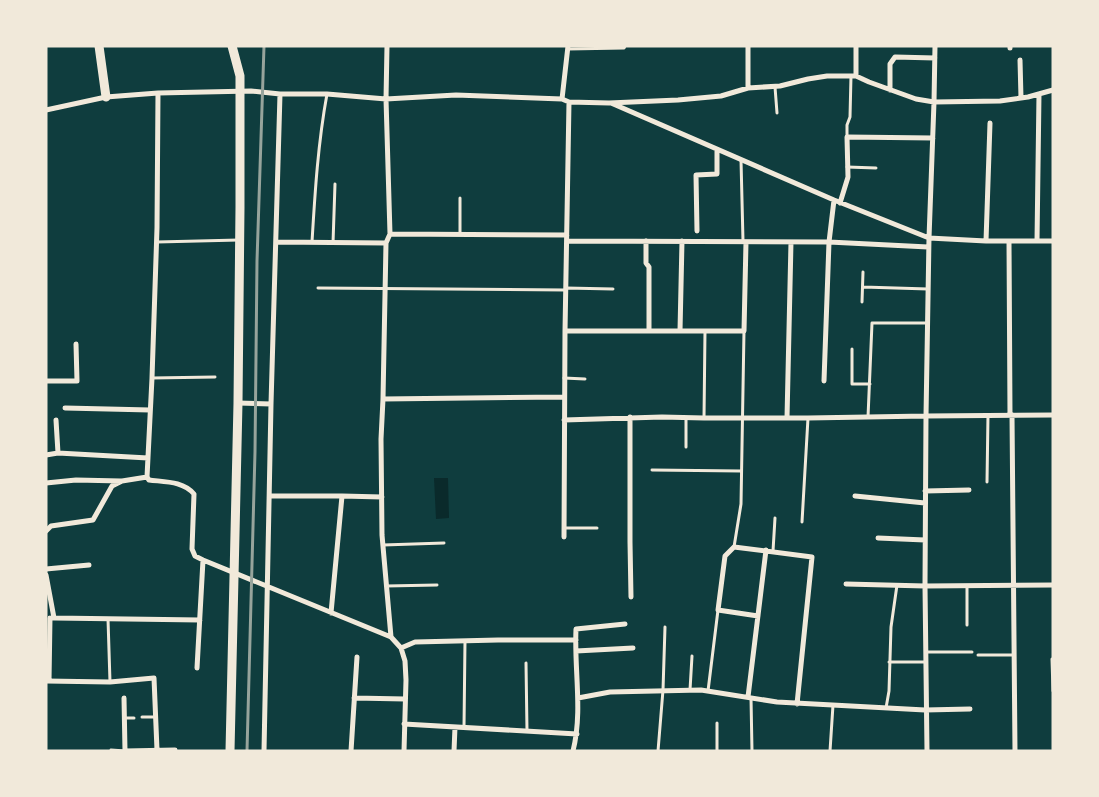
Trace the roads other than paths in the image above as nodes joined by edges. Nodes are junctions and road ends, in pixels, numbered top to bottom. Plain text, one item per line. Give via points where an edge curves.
1 (99, 46) edge
2 (232, 46) edge
3 (387, 46) edge
4 (625, 46) edge
5 (748, 46) edge
6 (856, 46) edge
7 (935, 46) edge
8 (568, 48) edge
9 (935, 58) junction
10 (1020, 60) dead end
11 (854, 76) junction
12 (775, 87) junction
13 (748, 88) junction
14 (890, 90) junction
15 (1053, 90) edge
16 (241, 91) junction
17 (158, 93) junction
18 (280, 94) junction
19 (327, 94) junction
20 (1038, 94) junction
21 (106, 97) junction
22 (1021, 98) junction
23 (386, 99) junction
24 (562, 99) junction
25 (569, 102) junction
26 (934, 102) junction
27 (609, 103) junction
28 (46, 110) edge
29 (777, 113) dead end
30 (990, 123) dead end
31 (847, 137) junction
32 (933, 138) junction
33 (717, 150) junction
34 (741, 160) junction
35 (847, 167) junction
36 (876, 168) dead end
37 (335, 184) dead end
38 (460, 198) dead end
39 (834, 200) junction
40 (840, 203) junction
41 (697, 230) dead end
42 (390, 234) junction
43 (460, 234) junction
44 (567, 238) junction
45 (928, 238) junction
46 (240, 240) junction
47 (646, 241) junction
48 (682, 241) junction
49 (986, 241) junction
50 (1009, 241) junction
51 (1037, 241) junction
52 (1053, 241) edge
53 (157, 242) junction
54 (276, 242) junction
55 (312, 242) junction
56 (333, 242) junction
57 (744, 242) junction
58 (791, 242) junction
59 (830, 242) junction
60 (386, 243) junction
61 (928, 247) junction
62 (863, 272) dead end
63 (863, 287) junction
64 (318, 288) dead end
65 (386, 289) junction
66 (565, 289) junction
67 (613, 289) dead end
68 (928, 289) junction
69 (862, 302) dead end
70 (927, 323) junction
71 (649, 331) junction
72 (680, 331) junction
73 (705, 331) junction
74 (744, 331) junction
75 (564, 332) junction
76 (76, 344) dead end
77 (852, 349) dead end
78 (215, 377) dead end
79 (152, 378) junction
80 (564, 378) junction
81 (585, 379) dead end
82 (824, 380) dead end
83 (46, 381) edge
84 (870, 384) junction
85 (564, 397) junction
86 (383, 399) junction
87 (238, 403) junction
88 (271, 404) junction
89 (66, 408) dead end
90 (150, 410) junction
91 (988, 415) junction
92 (1011, 415) junction
93 (1053, 415) edge
94 (926, 416) junction
95 (630, 417) junction
96 (868, 417) junction
97 (686, 418) junction
98 (704, 418) junction
99 (742, 418) junction
100 (787, 418) junction
101 (808, 418) junction
102 (56, 420) dead end
103 (564, 420) junction
104 (686, 447) dead end
105 (58, 454) junction
106 (46, 455) edge
107 (148, 458) junction
108 (652, 470) dead end
109 (741, 470) junction
110 (147, 477) junction
111 (122, 481) junction
112 (987, 482) dead end
113 (46, 483) edge
114 (969, 490) dead end
115 (925, 491) junction
116 (270, 496) junction
117 (342, 496) junction
118 (855, 496) dead end
119 (382, 497) junction
120 (925, 503) junction
121 (775, 518) dead end
122 (802, 522) dead end
123 (564, 528) junction
124 (597, 528) dead end
125 (46, 531) edge
126 (564, 537) dead end
127 (878, 538) dead end
128 (925, 540) junction
129 (444, 543) dead end
130 (383, 545) junction
131 (734, 547) junction
132 (770, 551) junction
133 (203, 560) junction
134 (89, 565) dead end
135 (46, 569) edge
136 (234, 574) junction
137 (46, 575) edge
138 (846, 584) dead end
139 (437, 585) dead end
140 (898, 585) junction
141 (1013, 585) junction
142 (1053, 585) edge
143 (386, 586) junction
144 (924, 586) junction
145 (967, 586) junction
146 (268, 588) junction
147 (631, 597) dead end
148 (718, 610) junction
149 (331, 613) junction
150 (758, 616) junction
151 (50, 618) edge
152 (108, 619) junction
153 (200, 620) junction
154 (625, 624) dead end
155 (967, 625) dead end
156 (665, 627) dead end
157 (391, 638) junction
158 (576, 640) junction
159 (465, 641) junction
160 (401, 648) junction
161 (633, 648) dead end
162 (576, 651) junction
163 (925, 652) junction
164 (972, 652) dead end
165 (978, 655) dead end
166 (1014, 655) junction
167 (692, 656) dead end
168 (358, 657) dead end
169 (1052, 659) edge
170 (890, 662) junction
171 (925, 662) junction
172 (526, 663) dead end
173 (197, 668) dead end
174 (1053, 675) edge
175 (48, 681) edge
176 (110, 682) junction
177 (662, 690) junction
178 (690, 690) junction
179 (708, 691) junction
180 (1053, 691) edge
181 (124, 698) dead end
182 (354, 698) junction
183 (578, 698) junction
184 (750, 698) junction
185 (405, 699) junction
186 (797, 704) junction
187 (833, 705) junction
188 (886, 708) junction
189 (970, 708) dead end
190 (926, 710) junction
191 (142, 717) dead end
192 (155, 717) junction
193 (124, 718) junction
194 (134, 718) dead end
195 (404, 724) junction
196 (717, 724) dead end
197 (456, 727) junction
198 (464, 728) junction
199 (527, 731) junction
200 (577, 734) junction
201 (111, 750) edge
202 (157, 750) edge
203 (124, 751) edge
204 (175, 751) edge
205 (230, 751) edge
206 (264, 751) edge
207 (351, 751) edge
208 (404, 751) edge
209 (454, 751) edge
210 (573, 751) edge
211 (658, 751) edge
212 (717, 751) edge
213 (752, 751) edge
214 (830, 751) edge
215 (927, 751) edge
216 (1014, 751) edge

1 - 21 street
2 - 16 street
3 - 23 street
4 - 8 lane
5 - 13 street
6 - 11 street
7 - 9 street
8 - 24 street
9 - 14 street via 895,57 890,64
9 - 26 street
10 - 22 street
11 - 12 street via 827,76
11 - 14 street
11 - 31 lane
12 - 13 street
12 - 29 lane
13 - 27 street via 721,96
14 - 26 street
15 - 20 street
16 - 17 street
16 - 18 street
16 - 46 street
17 - 21 street
17 - 53 street
18 - 19 street
18 - 54 street
19 - 23 street
19 - 55 lane via 315,185
20 - 22 street
20 - 51 street
21 - 28 street
22 - 26 street
23 - 24 street via 456,95
23 - 42 street
24 - 25 street
25 - 27 street
25 - 44 street
26 - 32 street
27 - 33 street
30 - 49 street
31 - 32 street
31 - 35 street
32 - 45 street
33 - 34 street
33 - 41 street via 717,174 696,176
34 - 39 street
34 - 57 lane
35 - 36 lane
35 - 40 street via 848,177
37 - 56 lane
38 - 43 lane
39 - 40 street
39 - 59 street
40 - 45 street
42 - 43 street
42 - 60 street
43 - 44 street
44 - 47 street
44 - 66 street
45 - 49 street
45 - 61 street
46 - 53 lane
46 - 87 street
47 - 48 street
47 - 71 street
48 - 57 street
48 - 72 street
49 - 50 street
50 - 51 street
50 - 92 street
51 - 52 street
53 - 79 street
54 - 55 street
54 - 88 street
55 - 56 street
56 - 60 street
57 - 58 street
57 - 74 street
58 - 59 street
58 - 100 street
59 - 61 street
59 - 82 street
60 - 65 street
61 - 68 street
62 - 63 lane
63 - 68 lane
63 - 69 lane
64 - 65 lane
65 - 66 lane
65 - 86 street
66 - 67 lane
66 - 75 street
68 - 70 street
70 - 84 lane via 872,323
70 - 94 street
71 - 72 street
71 - 75 street
72 - 73 street
73 - 74 street
73 - 98 lane
74 - 99 lane
75 - 80 street
76 - 83 street via 77,381
77 - 84 lane via 852,384
78 - 79 lane
79 - 90 street
80 - 81 lane
80 - 85 street
84 - 96 lane
85 - 86 street
85 - 103 street
86 - 119 street via 380,439
87 - 88 street
87 - 136 street
88 - 116 street
89 - 90 street
90 - 107 street
91 - 92 street
91 - 94 street
91 - 112 lane
92 - 93 street
92 - 141 street
94 - 96 street
94 - 115 street
95 - 97 street
95 - 103 street
95 - 147 street
96 - 101 street
97 - 98 street
97 - 104 lane
98 - 99 street
99 - 100 street
99 - 109 lane
100 - 101 street
101 - 122 lane
102 - 105 street
103 - 123 street
105 - 106 street
105 - 107 street
107 - 110 street
108 - 109 lane
109 - 131 lane via 741,504
110 - 111 street
110 - 133 street via 149,480 182,484 194,494 192,549 195,556
111 - 113 street
111 - 125 street via 112,486 93,520 51,526
114 - 115 street
115 - 120 street
116 - 117 street
116 - 146 street
117 - 119 street
117 - 149 street
118 - 120 street
119 - 130 street
120 - 128 street
121 - 132 lane
123 - 124 lane
123 - 126 street
127 - 128 street
128 - 144 street
129 - 130 lane
130 - 143 street
131 - 132 street
131 - 148 street via 725,556
132 - 150 street
132 - 186 street via 812,557
133 - 136 street
133 - 153 street
134 - 135 street
136 - 146 street
136 - 205 street
137 - 151 street
138 - 140 street
139 - 143 lane
140 - 144 street
140 - 170 lane via 891,627
141 - 142 street
141 - 145 street
141 - 166 street
143 - 157 street
144 - 145 street
144 - 163 street
145 - 155 lane
146 - 149 street
146 - 206 street
148 - 150 street
148 - 179 lane
149 - 157 street
150 - 184 street
151 - 152 street
151 - 175 street
152 - 153 street
152 - 176 lane
153 - 173 street
154 - 158 street via 576,629
156 - 177 lane
157 - 160 street
158 - 159 street
158 - 162 street
159 - 160 street via 415,642
159 - 198 lane
160 - 185 street via 405,661
161 - 162 street
162 - 183 street
163 - 164 lane
163 - 171 street
165 - 166 lane
166 - 216 street
167 - 178 lane
168 - 182 street
169 - 174 lane
170 - 171 lane
170 - 188 lane
171 - 190 street
172 - 199 lane
174 - 180 lane
175 - 176 street
176 - 192 street via 154,678
177 - 178 street
177 - 183 street via 610,692
177 - 211 lane
178 - 179 street
179 - 184 street
181 - 193 street
182 - 185 street
182 - 207 street
183 - 200 street
184 - 186 street
184 - 213 lane
185 - 195 street
186 - 187 street
187 - 188 street
187 - 214 lane
188 - 190 street
189 - 190 street
190 - 215 street
191 - 192 lane
192 - 202 street
193 - 194 lane
193 - 203 street
195 - 197 street
195 - 208 street
196 - 212 lane
197 - 198 street
197 - 209 street
198 - 199 street
199 - 200 street
200 - 210 street
201 - 203 lane
202 - 203 street
202 - 204 street

